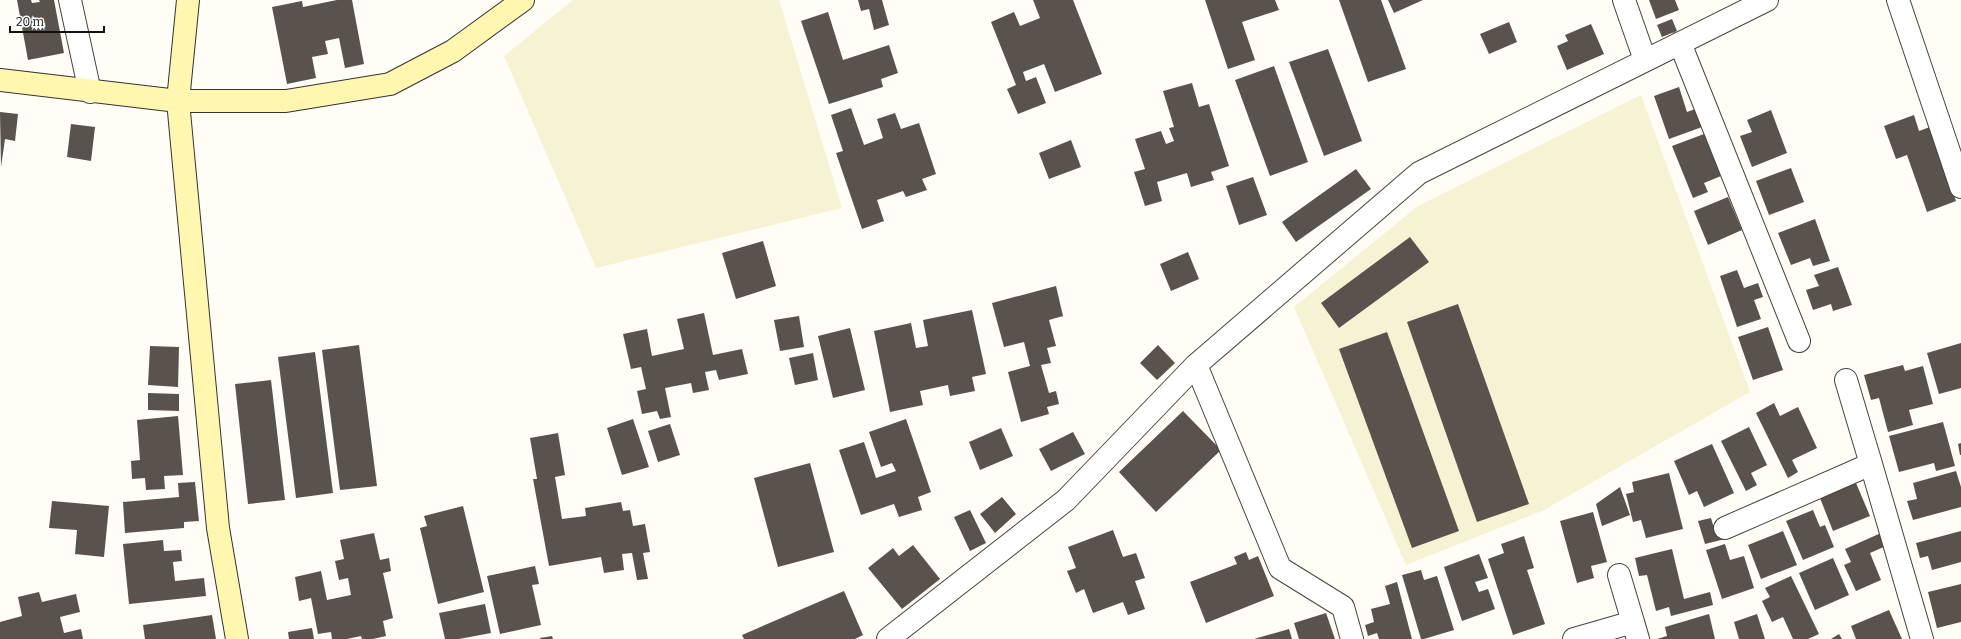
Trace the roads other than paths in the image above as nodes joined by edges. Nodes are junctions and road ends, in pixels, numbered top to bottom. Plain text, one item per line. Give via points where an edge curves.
1 (70, 0) edge
2 (188, 0) edge
3 (523, 0) edge
4 (1624, 0) edge
5 (1767, 0) edge
6 (1898, 0) edge
7 (1680, 43) junction
8 (1646, 60) junction
9 (0, 80) edge
10 (90, 92) junction
11 (178, 101) junction
12 (1961, 187) edge
13 (1799, 341) dead end
14 (1196, 365) junction
15 (1846, 380) dead end
16 (1871, 464) junction
17 (1725, 528) dead end
18 (1619, 575) dead end
19 (1635, 631) edge
20 (237, 639) edge
21 (888, 639) edge
22 (1352, 639) edge
23 (1574, 639) edge
24 (1922, 639) edge

1 - 10 street
2 - 11 street
3 - 11 street via 453,51 390,84 286,101
4 - 8 street
5 - 7 street
6 - 12 street
7 - 8 street
7 - 13 street
8 - 14 street via 1419,173
9 - 10 street
10 - 11 street
11 - 20 street via 218,528
14 - 21 street via 1066,500
14 - 22 street via 1280,568 1343,608
15 - 16 street
16 - 17 street
16 - 24 street
18 - 19 street
19 - 23 street

